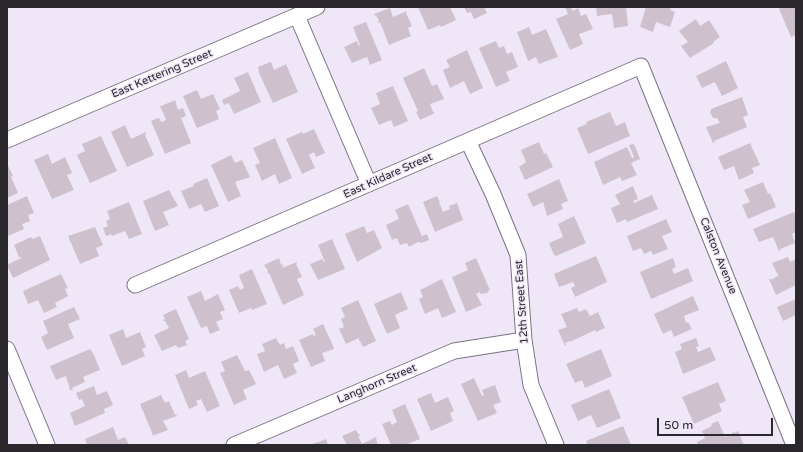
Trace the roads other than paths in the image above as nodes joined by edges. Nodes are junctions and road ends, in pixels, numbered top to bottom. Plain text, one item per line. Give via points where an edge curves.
1 (317, 7) edge
2 (297, 16) junction
3 (641, 66) joint
4 (7, 140) edge
5 (468, 141) junction
6 (369, 184) junction
7 (135, 286) dead end
8 (524, 340) junction
9 (8, 355) edge
10 (46, 445) edge
11 (234, 445) edge
12 (556, 445) edge
13 (794, 445) edge

1 - 2 street, East Kettering Street
2 - 4 street, East Kettering Street
2 - 6 street
3 - 5 street, East Kildare Street
3 - 13 street, Calston Avenue
5 - 6 street, East Kildare Street
5 - 8 street, 12th Street East via 518,254
6 - 7 street, East Kildare Street
8 - 11 street, Langhorn Street via 454,351
8 - 12 street, 12th Street East via 531,384
9 - 10 street

